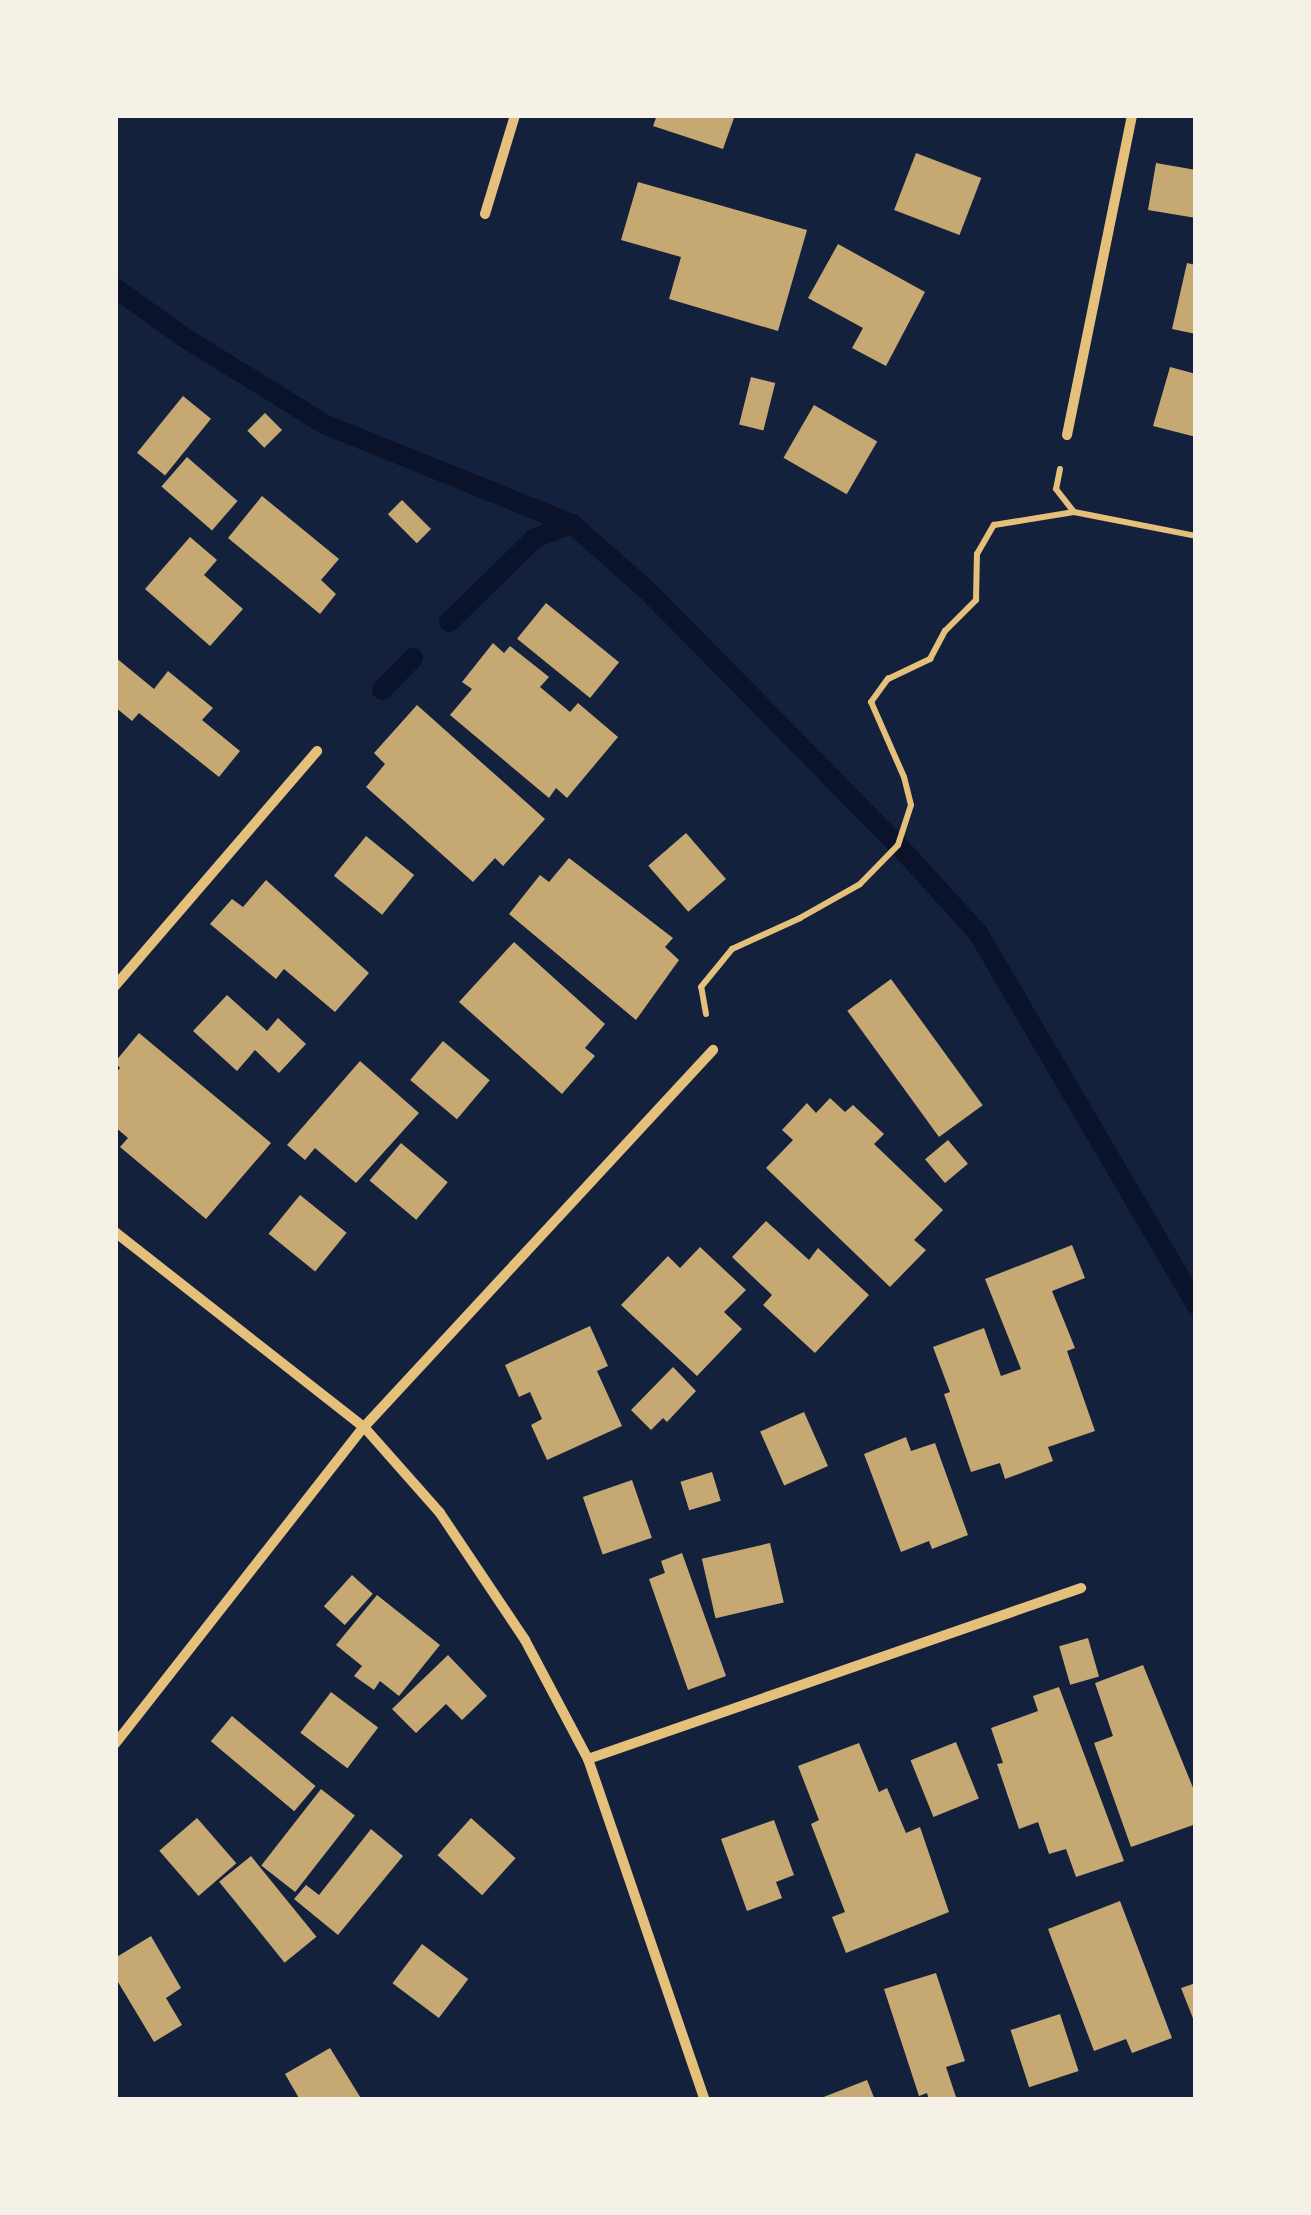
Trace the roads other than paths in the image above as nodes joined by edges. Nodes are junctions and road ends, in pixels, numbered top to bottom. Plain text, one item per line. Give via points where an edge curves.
1 (515, 115) edge
2 (1132, 115) edge
3 (485, 214) dead end
4 (1067, 435) road end
5 (317, 751) dead end
6 (115, 986) edge
7 (713, 1050) road end
8 (115, 1232) edge
9 (364, 1427) junction
10 (1081, 1588) dead end
11 (115, 1744) edge
12 (588, 1759) junction
13 (706, 2100) edge

1 - 3 street
2 - 4 street
5 - 6 street
7 - 9 street
8 - 9 street
9 - 11 street
9 - 12 street via 462,1545 525,1640
10 - 12 street
12 - 13 street

